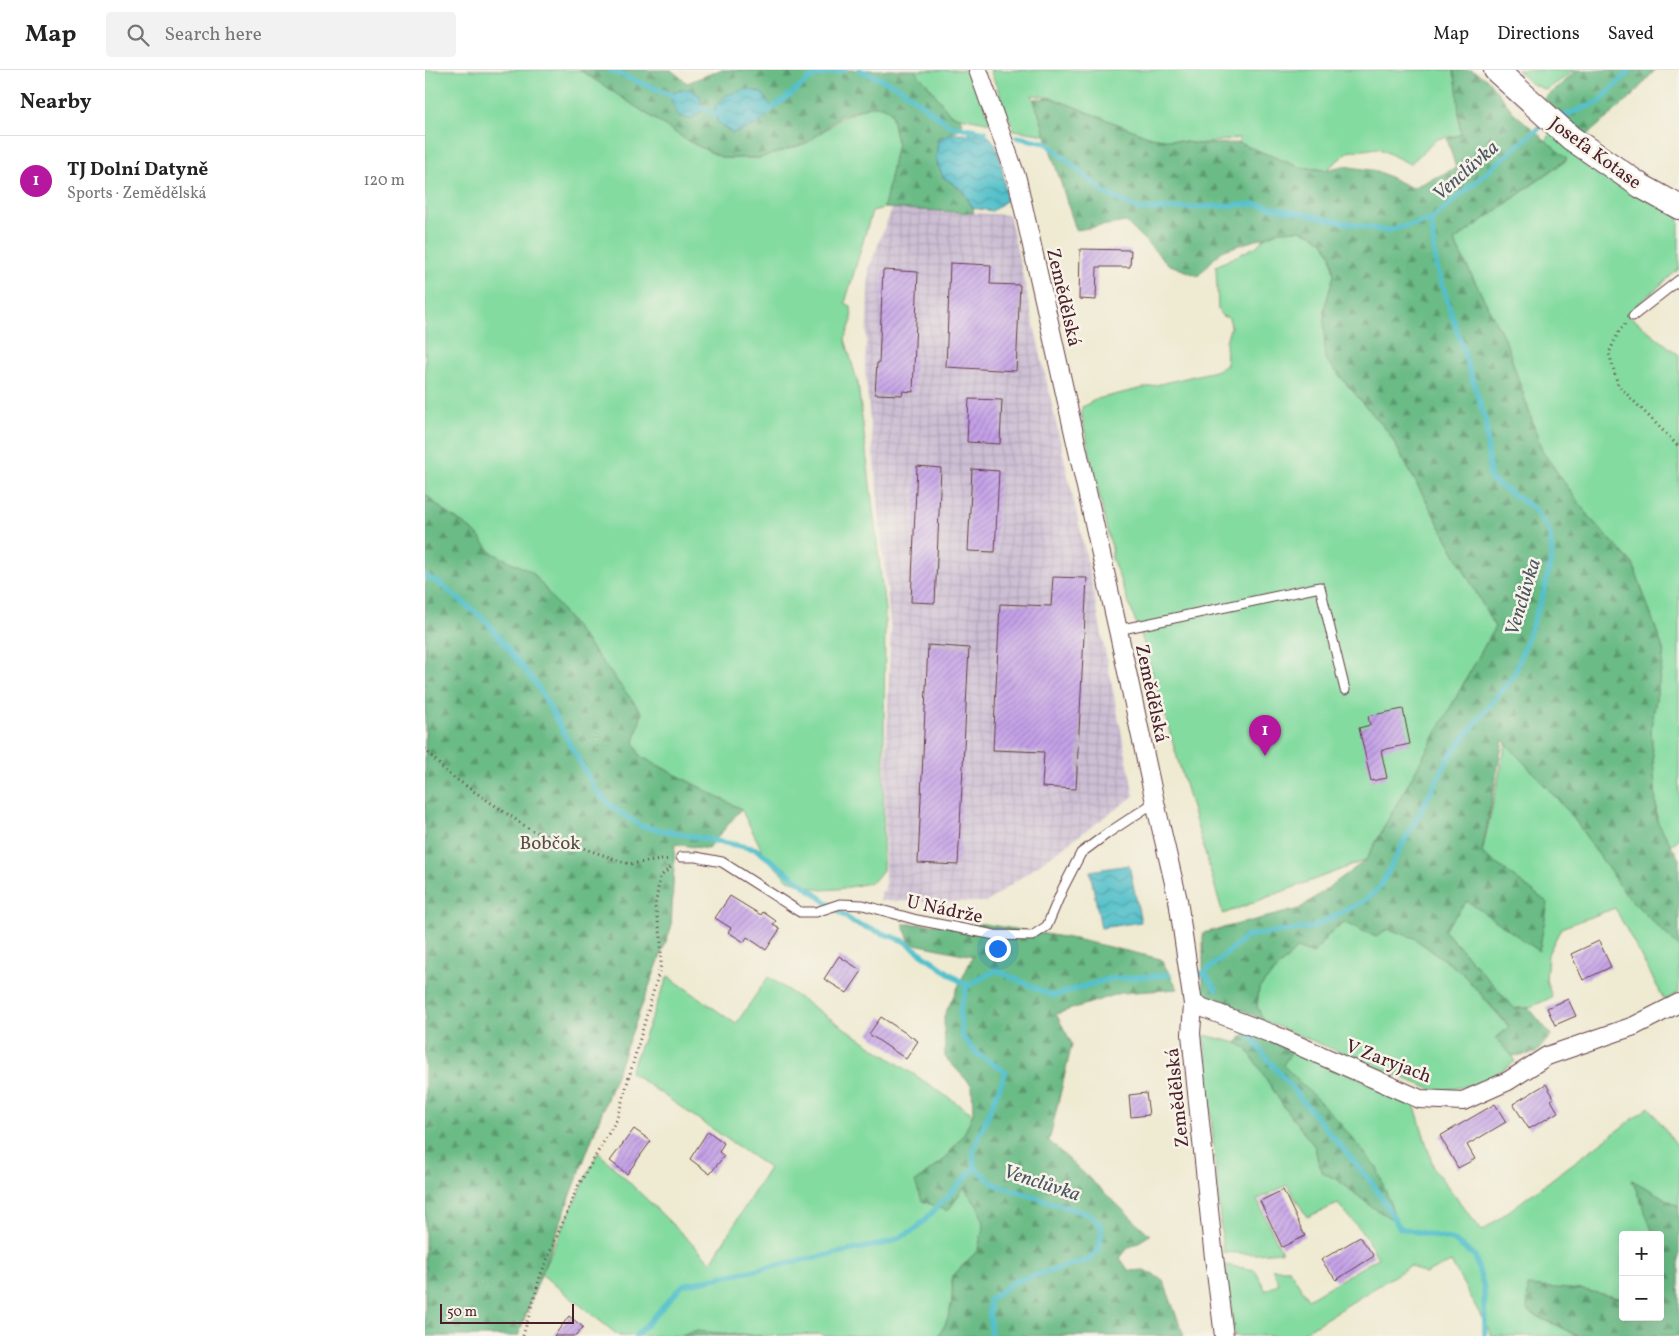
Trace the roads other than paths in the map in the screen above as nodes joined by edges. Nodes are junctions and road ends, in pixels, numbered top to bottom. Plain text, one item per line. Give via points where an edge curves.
1 (978, 70) edge
2 (1496, 70) edge
3 (1679, 207) edge
4 (1679, 280) edge
5 (1633, 316) road end
6 (1118, 630) junction
7 (1345, 690) dead end
8 (1155, 802) junction
9 (681, 857) road end
10 (1679, 1003) edge
11 (1193, 1004) junction
12 (1224, 1336) edge

1 - 6 street, Zemědělská via 1017,179
2 - 3 street, Josefa Kotase via 1571,138 1641,186
4 - 5 lane
6 - 7 lane via 1320,587
6 - 8 street, Zemědělská
8 - 9 lane, U Nádrže via 1081,853 1047,926 1031,936 995,935 917,920 863,905 840,904 816,912 799,912 722,862
8 - 11 street, Zemědělská via 1178,900
10 - 11 street, V Zaryjach via 1634,1026 1547,1056 1508,1081 1463,1101 1420,1099 1272,1034
11 - 12 street, Zemědělská via 1191,1034

